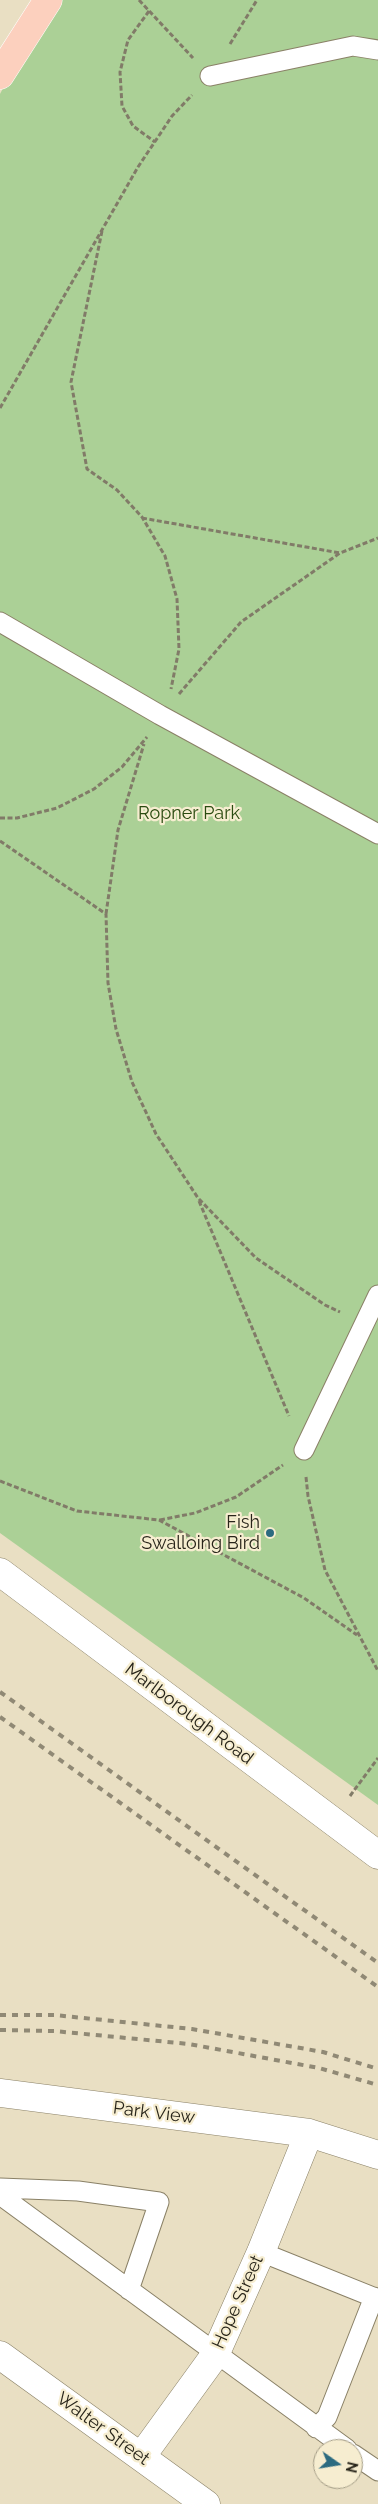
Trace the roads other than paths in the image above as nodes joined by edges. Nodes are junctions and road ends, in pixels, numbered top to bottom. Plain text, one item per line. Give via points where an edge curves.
1 (48, 0) edge
2 (378, 50) edge
3 (0, 75) edge
4 (210, 76) road end
5 (0, 622) edge
6 (378, 834) edge
7 (378, 1295) edge
8 (304, 1450) road end
9 (0, 1572) edge
10 (378, 1856) edge
11 (0, 2093) edge
12 (309, 2133) junction
13 (378, 2155) edge
14 (0, 2188) edge
15 (0, 2195) edge
16 (261, 2252) junction
17 (128, 2290) junction
18 (376, 2298) edge
19 (0, 2355) edge
20 (215, 2355) junction
21 (316, 2428) junction
22 (332, 2439) edge
23 (141, 2457) junction
24 (363, 2461) edge
25 (378, 2471) edge
26 (206, 2504) edge

1 - 3 main road
2 - 4 lane via 353,46
5 - 6 lane via 160,715
7 - 8 lane
9 - 10 street, Marlborough Road
11 - 12 street, Park View
12 - 13 street, Park View
12 - 16 street, Hope Street
14 - 17 lane via 78,2191 159,2202
15 - 17 lane
16 - 18 lane
16 - 20 street, Hope Street
17 - 20 lane
18 - 21 lane via 327,2417
19 - 23 street, Walter Street
20 - 21 lane
20 - 23 street, Hope Street
21 - 22 lane
23 - 26 street, Walter Street
24 - 25 lane

